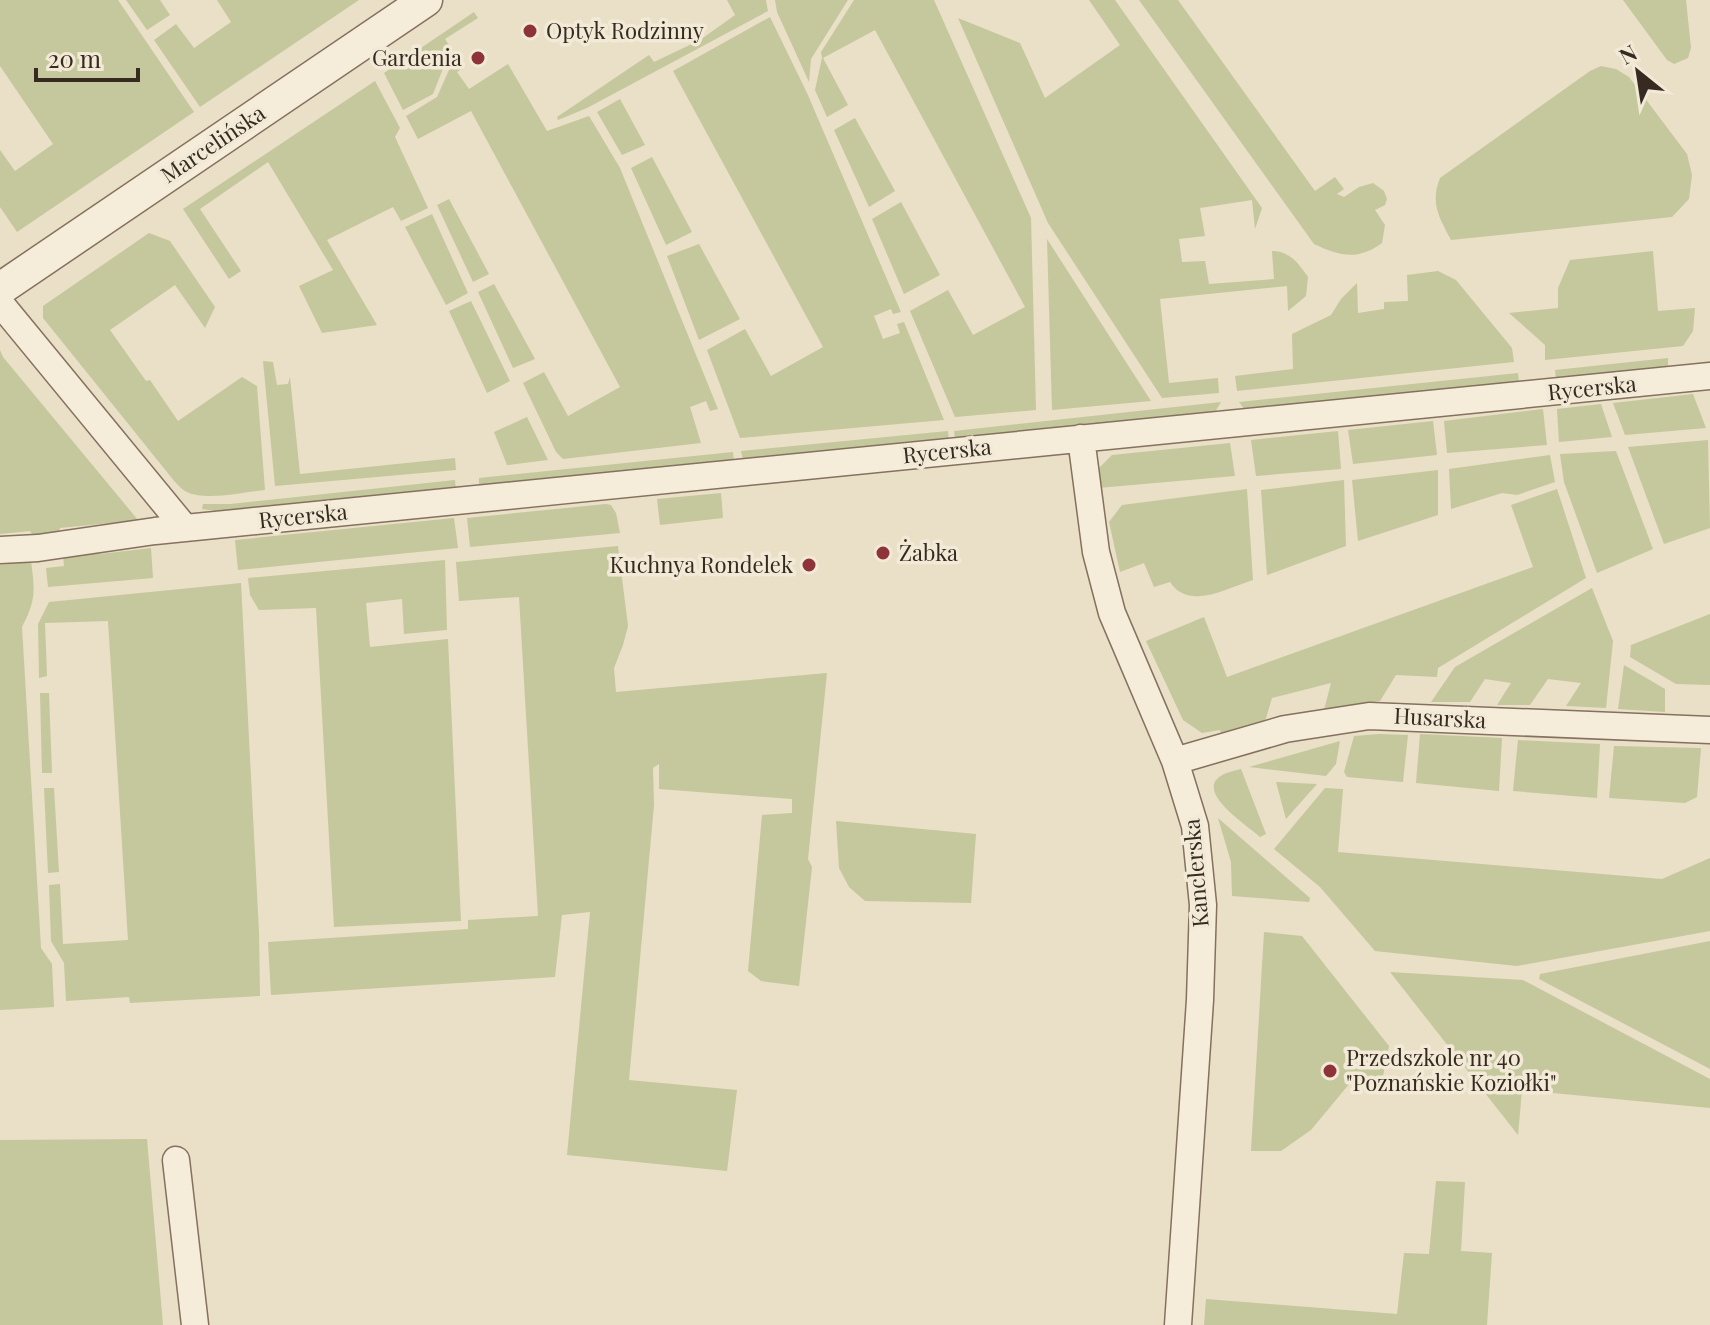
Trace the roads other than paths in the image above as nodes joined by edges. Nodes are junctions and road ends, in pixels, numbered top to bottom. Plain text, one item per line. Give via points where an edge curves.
1 (426, 0) edge
2 (0, 289) edge
3 (0, 303) edge
4 (1710, 376) edge
5 (1081, 438) junction
6 (185, 528) junction
7 (0, 550) edge
8 (1710, 730) edge
9 (1175, 761) junction
10 (176, 1160) dead end
11 (195, 1325) edge
12 (1178, 1325) edge

1 - 2 street, Marcelińska
3 - 6 street
4 - 5 street, Rycerska
5 - 6 street, Rycerska
5 - 9 street, Kanclerska via 1096,552 1112,613
6 - 7 street, Rycerska
8 - 9 street, Husarska via 1369,716 1285,729
9 - 12 street, Kanclerska via 1195,826 1203,905
10 - 11 street

